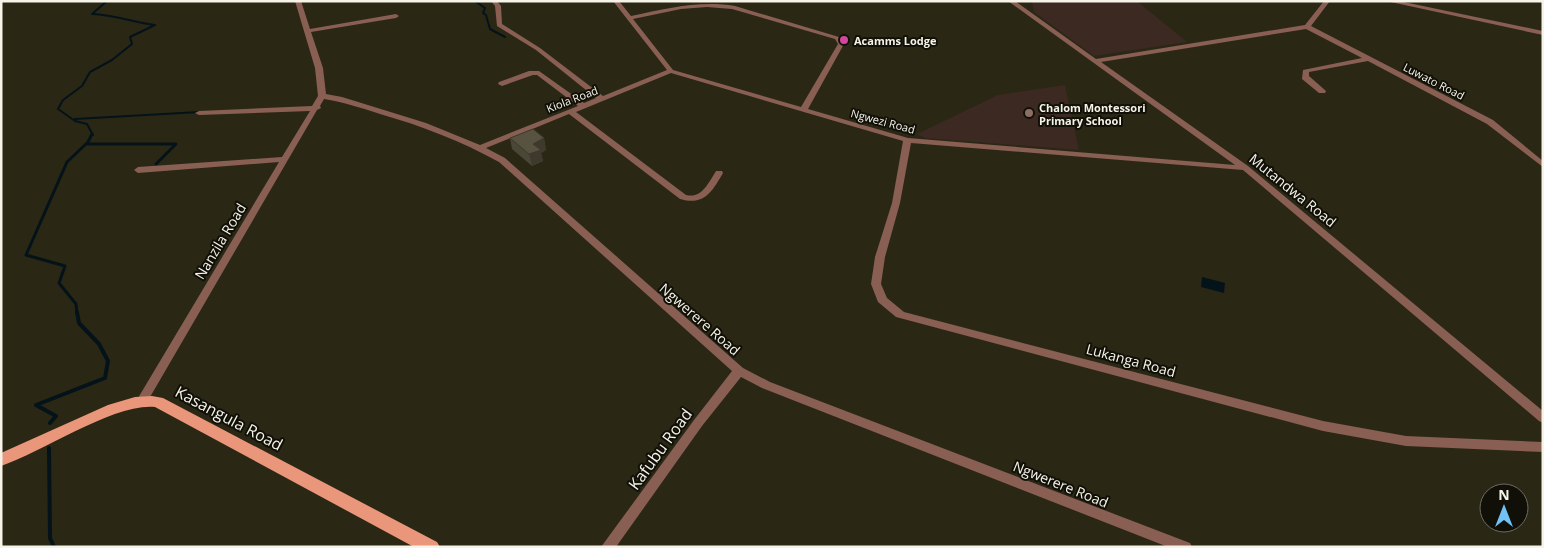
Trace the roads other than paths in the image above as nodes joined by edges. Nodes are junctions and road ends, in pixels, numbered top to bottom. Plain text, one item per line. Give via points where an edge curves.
1 (298, 1) edge
2 (494, 1) edge
3 (616, 1) edge
4 (1011, 1) edge
5 (1327, 1) edge
6 (1388, 1) edge
7 (697, 3) edge
8 (396, 16) dead end
9 (629, 18) junction
10 (1307, 28) junction
11 (308, 31) junction
12 (1543, 33) edge
13 (1368, 59) junction
14 (1094, 61) junction
15 (671, 71) junction
16 (502, 84) dead end
17 (1322, 91) dead end
18 (322, 96) junction
19 (602, 99) junction
20 (583, 106) junction
21 (317, 108) junction
22 (804, 110) junction
23 (571, 112) junction
24 (199, 113) dead end
25 (907, 140) junction
26 (481, 147) junction
27 (286, 159) junction
28 (1543, 165) edge
29 (1245, 168) junction
30 (138, 170) dead end
31 (720, 173) dead end
32 (739, 371) junction
33 (142, 401) junction
34 (1543, 418) edge
35 (1543, 447) edge
36 (1, 460) edge
37 (431, 547) edge
38 (608, 547) edge
39 (1186, 547) edge

1 - 11 street
2 - 19 street via 498,6 499,25 538,48
3 - 9 street
4 - 14 street, Mutandwa Road
5 - 10 street
6 - 12 street
7 - 9 street
7 - 22 street via 726,5 840,40 841,44
8 - 11 street
9 - 15 street
10 - 13 street, Luwato Road
10 - 14 street
11 - 18 street via 319,68
13 - 17 street via 1305,71 1304,77
13 - 28 street, Luwato Road via 1490,122
14 - 29 street, Mutandwa Road
15 - 19 street, Kiola Road
15 - 22 street, Ngwezi Road
16 - 20 street via 539,73
18 - 21 street, Nanzila Road
18 - 26 street, Ngwerere Road via 389,114
19 - 20 street, Kiola Road
20 - 23 street, Kiola Road
21 - 24 street
21 - 27 street, Nanzila Road via 300,131
22 - 25 street, Ngwezi Road
23 - 26 street, Kiola Road
23 - 31 street via 687,199 699,198
25 - 29 street, Ngwezi Road
25 - 35 street, Lukanga Road via 896,203 880,257 876,284 882,300 900,315 1323,426 1406,441
26 - 32 street, Ngwerere Road via 502,160 545,197
27 - 30 street
27 - 33 street, Nanzila Road
29 - 34 street, Mutandwa Road
32 - 38 street, Kafubu Road
32 - 39 street, Ngwerere Road via 766,385
33 - 36 main road, Kasangula Road via 113,410
33 - 37 main road, Kasangula Road via 158,402

